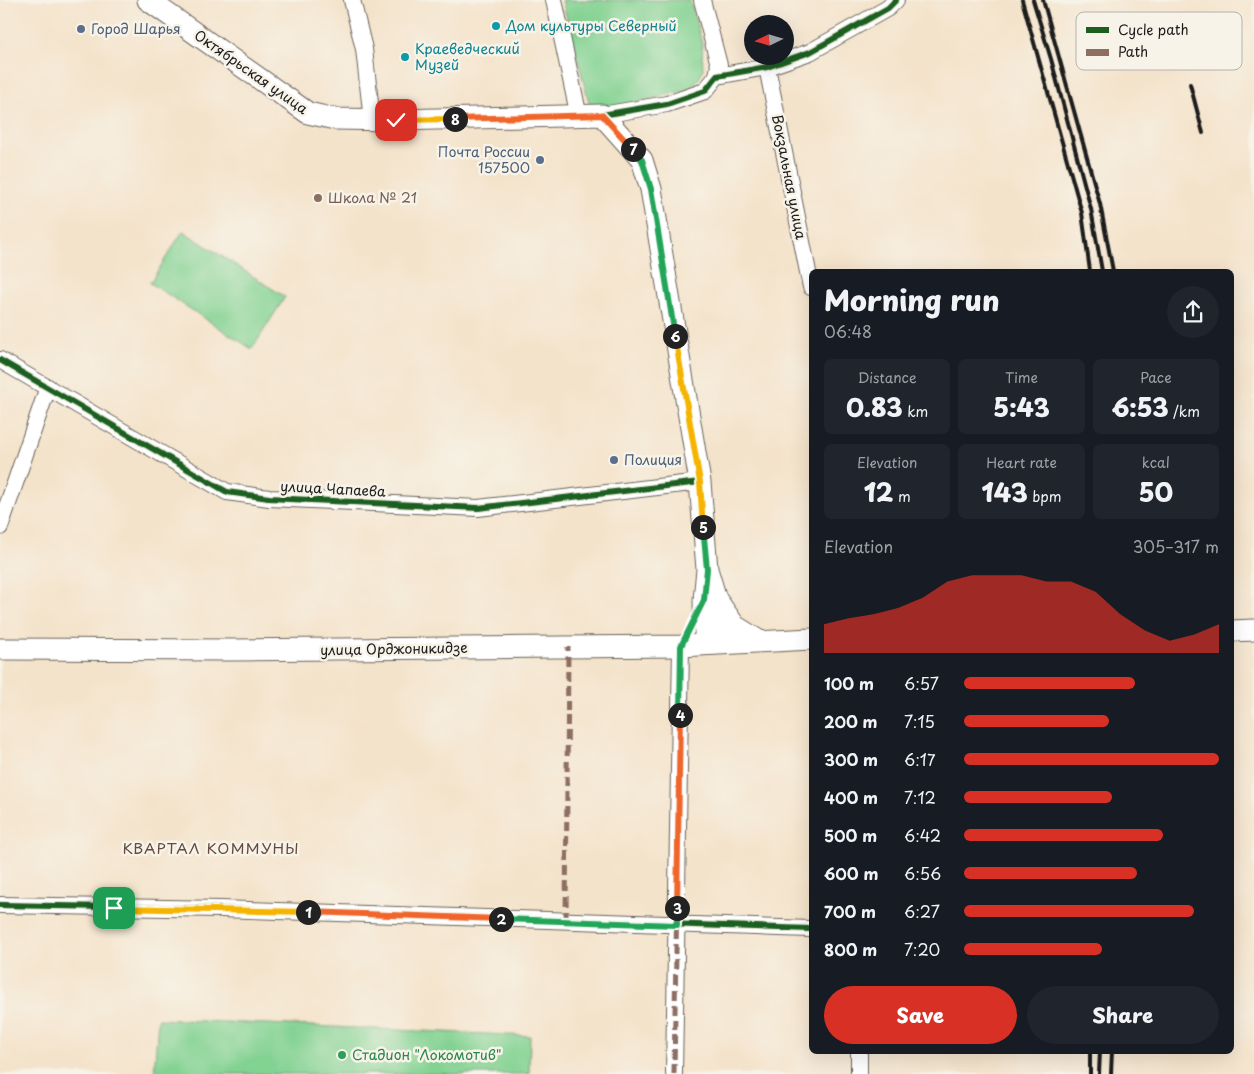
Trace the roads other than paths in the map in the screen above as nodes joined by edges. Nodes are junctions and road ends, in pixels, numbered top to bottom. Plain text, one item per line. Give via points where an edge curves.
1 (148, 0) edge
2 (352, 0) edge
3 (554, 0) edge
4 (702, 0) edge
5 (896, 0) edge
6 (767, 67) junction
7 (717, 76) junction
8 (602, 115) junction
9 (579, 117) junction
10 (372, 120) junction
11 (809, 277) edge
12 (0, 360) edge
13 (48, 387) junction
14 (700, 482) junction
15 (0, 527) edge
16 (710, 600) junction
17 (1254, 630) edge
18 (1234, 631) edge
19 (809, 639) edge
20 (759, 641) junction
21 (711, 644) junction
22 (681, 646) junction
23 (0, 649) edge
24 (0, 905) edge
25 (677, 925) junction
26 (809, 929) edge
27 (859, 1054) edge
28 (674, 1074) edge
29 (859, 1074) edge

1 - 10 main road, Октябрьская улица via 308,113 335,119
2 - 10 street via 364,49
3 - 9 street
4 - 7 street via 719,65
5 - 6 street via 888,8 810,52
6 - 7 street
6 - 11 street, Вокзальная улица
7 - 8 street via 705,91 667,104
8 - 9 main road, Октябрьская улица
8 - 14 main road via 642,160 651,189
9 - 10 main road, Октябрьская улица
12 - 13 street, улица Чапаева
13 - 14 street, улица Чапаева via 227,492 269,498 478,508
13 - 15 street
14 - 16 main road
16 - 20 main road via 734,626
16 - 21 main road via 705,634
16 - 22 main road
17 - 18 main road
19 - 20 main road, улица Орджоникидзе
20 - 21 main road, улица Орджоникидзе
21 - 22 main road, улица Орджоникидзе
22 - 23 main road, улица Орджоникидзе
22 - 25 street
24 - 25 street
25 - 26 street
25 - 28 street
27 - 29 street

